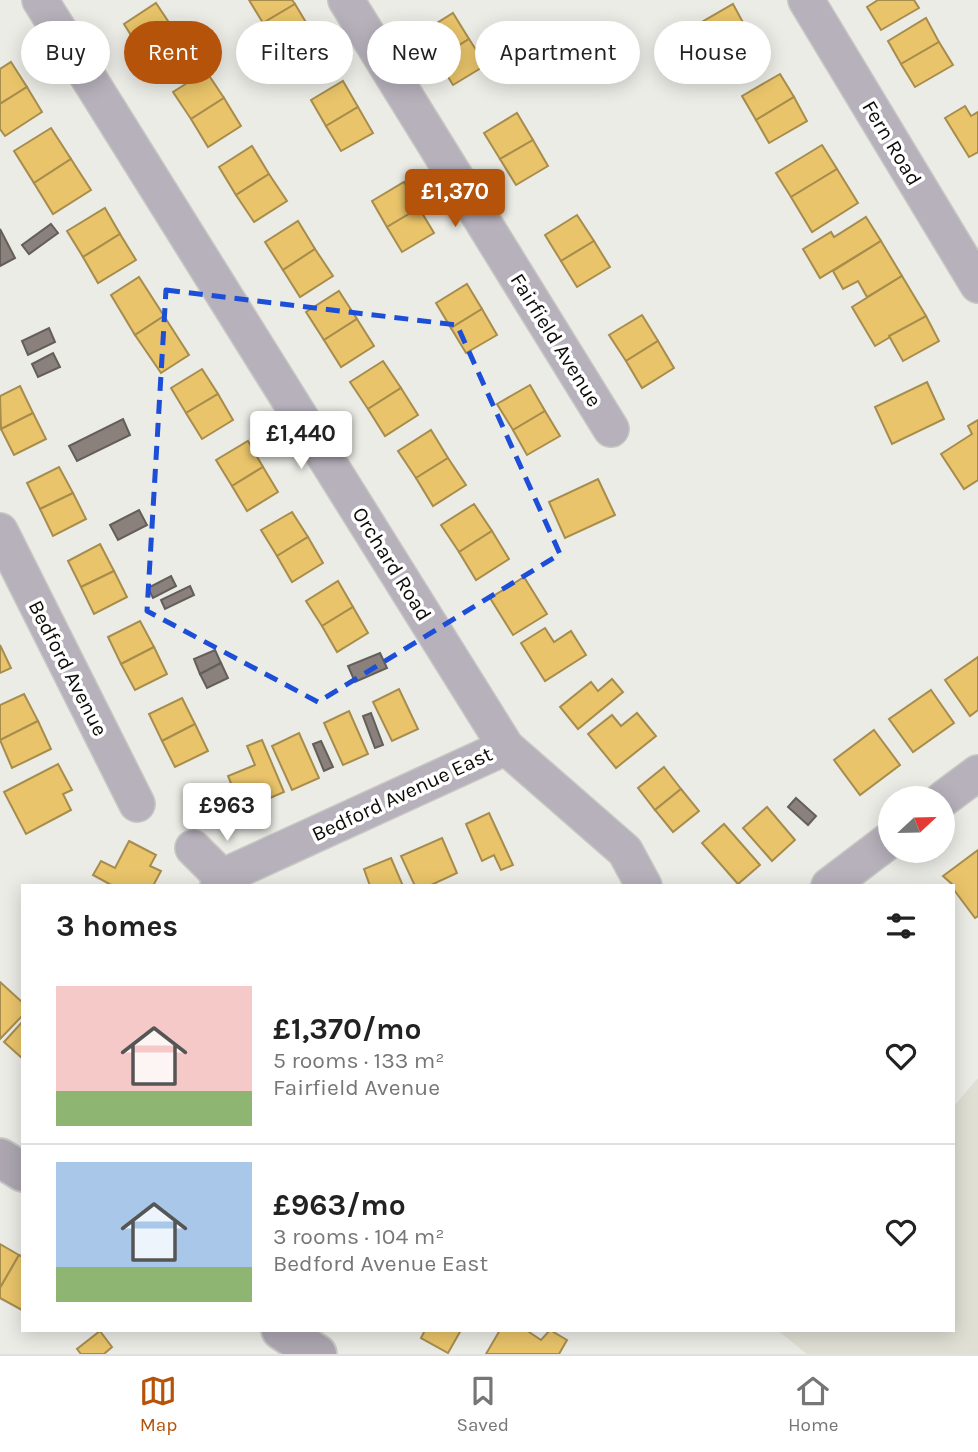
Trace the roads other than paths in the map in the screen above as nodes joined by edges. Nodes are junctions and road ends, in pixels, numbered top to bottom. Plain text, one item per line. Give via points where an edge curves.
1 (40, 0) edge
2 (346, 0) edge
3 (806, 0) edge
4 (978, 285) edge
5 (611, 429) dead end
6 (0, 531) edge
7 (506, 747) junction
8 (978, 773) edge
9 (956, 789) edge
10 (137, 804) dead end
11 (193, 848) dead end
12 (878, 849) edge
13 (220, 881) edge
14 (643, 884) edge
15 (832, 884) edge
16 (0, 1158) edge
17 (21, 1171) edge

1 - 7 street, Orchard Road
2 - 5 street, Fairfield Avenue
3 - 4 street, Fern Road
6 - 10 street, Bedford Avenue
7 - 13 street, Bedford Avenue East
7 - 14 street, Orchard Road via 625,851
8 - 9 street
11 - 13 street, Bedford Avenue East
12 - 15 street
16 - 17 street

